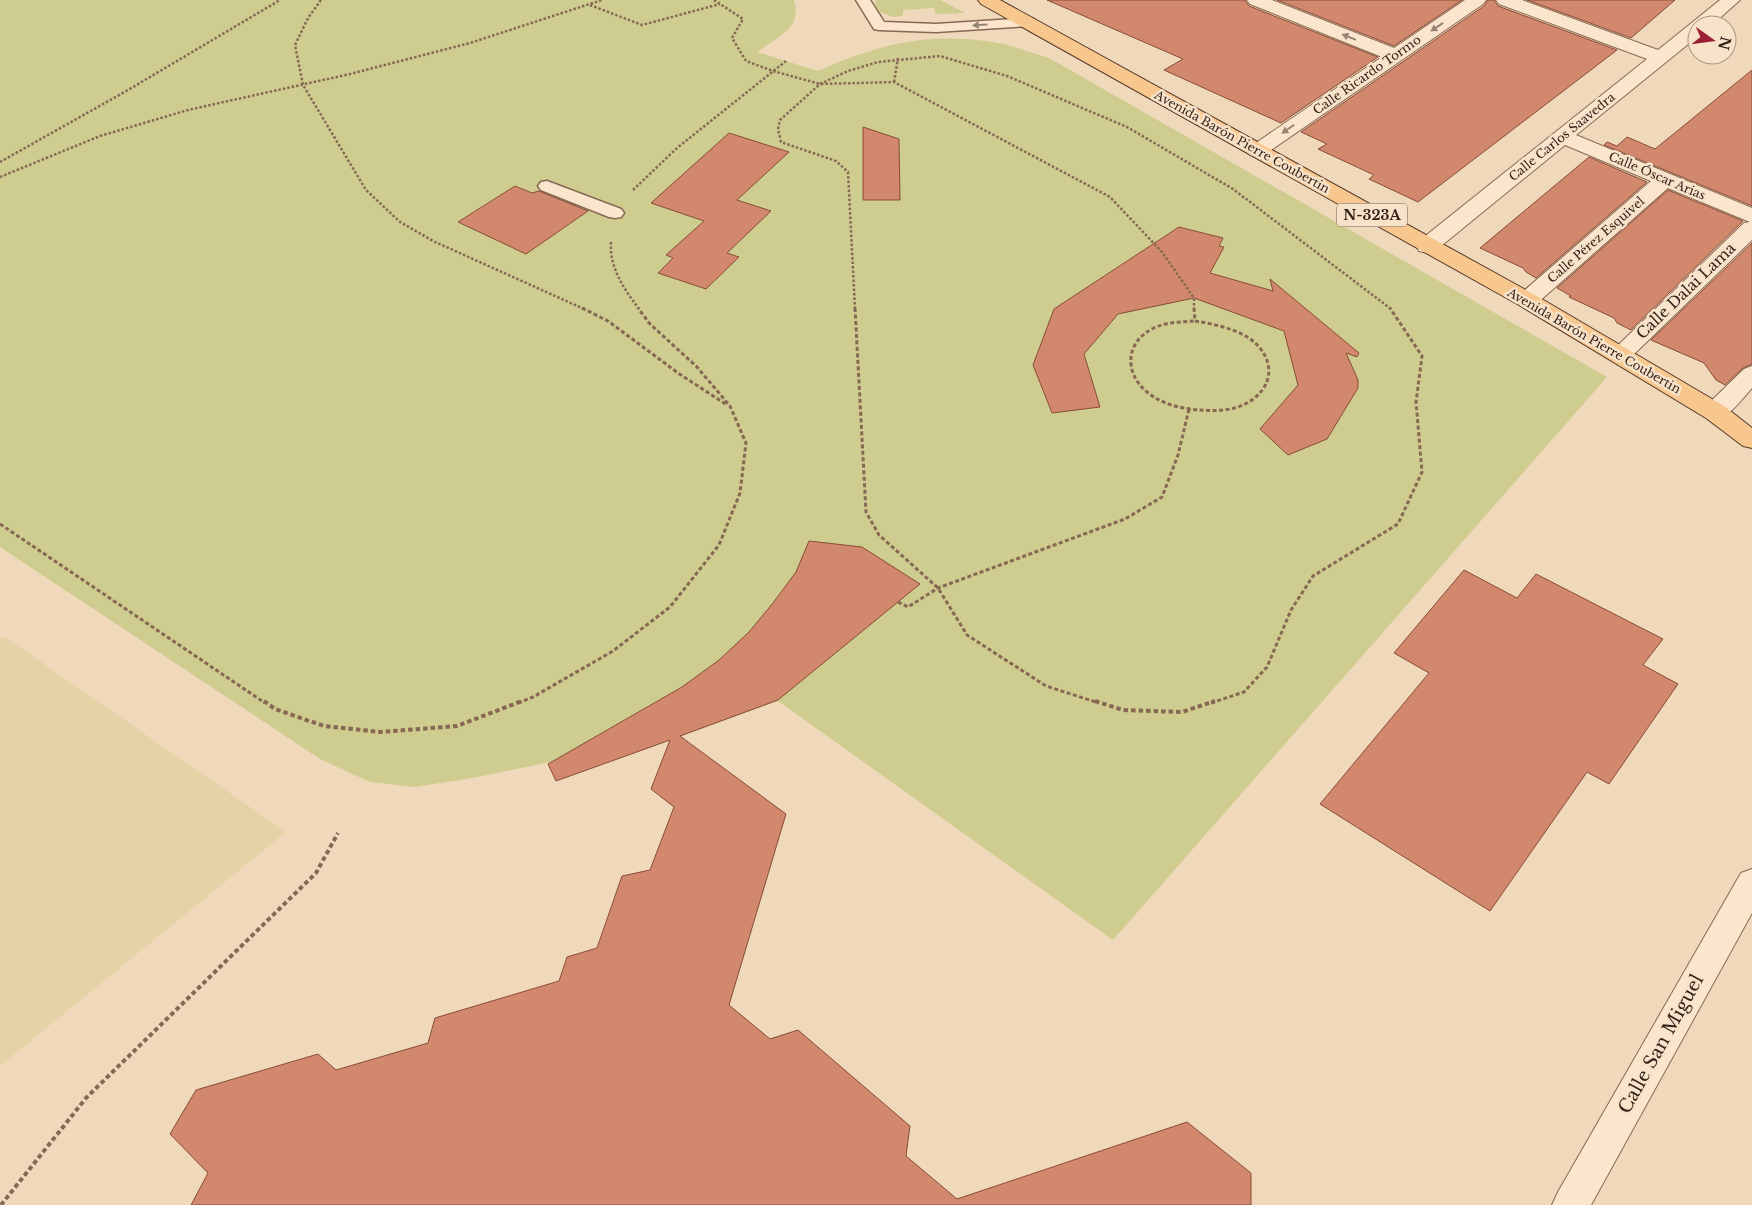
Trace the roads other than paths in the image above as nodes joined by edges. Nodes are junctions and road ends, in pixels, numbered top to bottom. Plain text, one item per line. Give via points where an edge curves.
1 (864, 0) edge
2 (987, 0) edge
3 (1256, 0) edge
4 (1477, 0) edge
5 (1505, 0) edge
6 (1732, 0) edge
7 (1713, 15) edge
8 (1029, 22) junction
9 (1687, 36) edge
10 (1395, 55) junction
11 (1660, 58) junction
12 (1563, 137) junction
13 (1257, 151) junction
14 (1665, 180) junction
15 (547, 186) dead end
16 (615, 214) road end
17 (1752, 216) edge
18 (1752, 228) edge
19 (1427, 246) junction
20 (1526, 300) junction
21 (1620, 355) junction
22 (1752, 374) edge
23 (1715, 412) junction
24 (1752, 440) edge
25 (1752, 883) edge
26 (1571, 1205) edge

8 -> 1 lane via 936,28 879,26
2 - 8 main road, Avenida Barón Pierre Coubertin / N-323A
10 -> 3 street
4 -> 10 street, Calle Ricardo Tormo
5 - 11 street
6 - 7 street
8 - 13 main road, Avenida Barón Pierre Coubertin / N-323A
9 - 11 street, Calle Carlos Saavedra
10 -> 13 street, Calle Ricardo Tormo
11 - 12 street, Calle Carlos Saavedra
12 - 14 street, Calle Óscar Arias
12 - 19 street, Calle Carlos Saavedra
13 - 19 main road, Avenida Barón Pierre Coubertin / N-323A
14 - 17 street, Calle Óscar Arias
14 - 20 street, Calle Pérez Esquivel
15 - 16 lane
18 - 21 street, Calle Dalai Lama
19 - 20 main road, Avenida Barón Pierre Coubertin / N-323A
20 - 21 main road, Avenida Barón Pierre Coubertin / N-323A
21 - 23 main road, Avenida Barón Pierre Coubertin / N-323A
22 - 23 street
23 - 24 main road, Avenida Barón Pierre Coubertin / N-323A
25 - 26 street, Calle San Miguel

